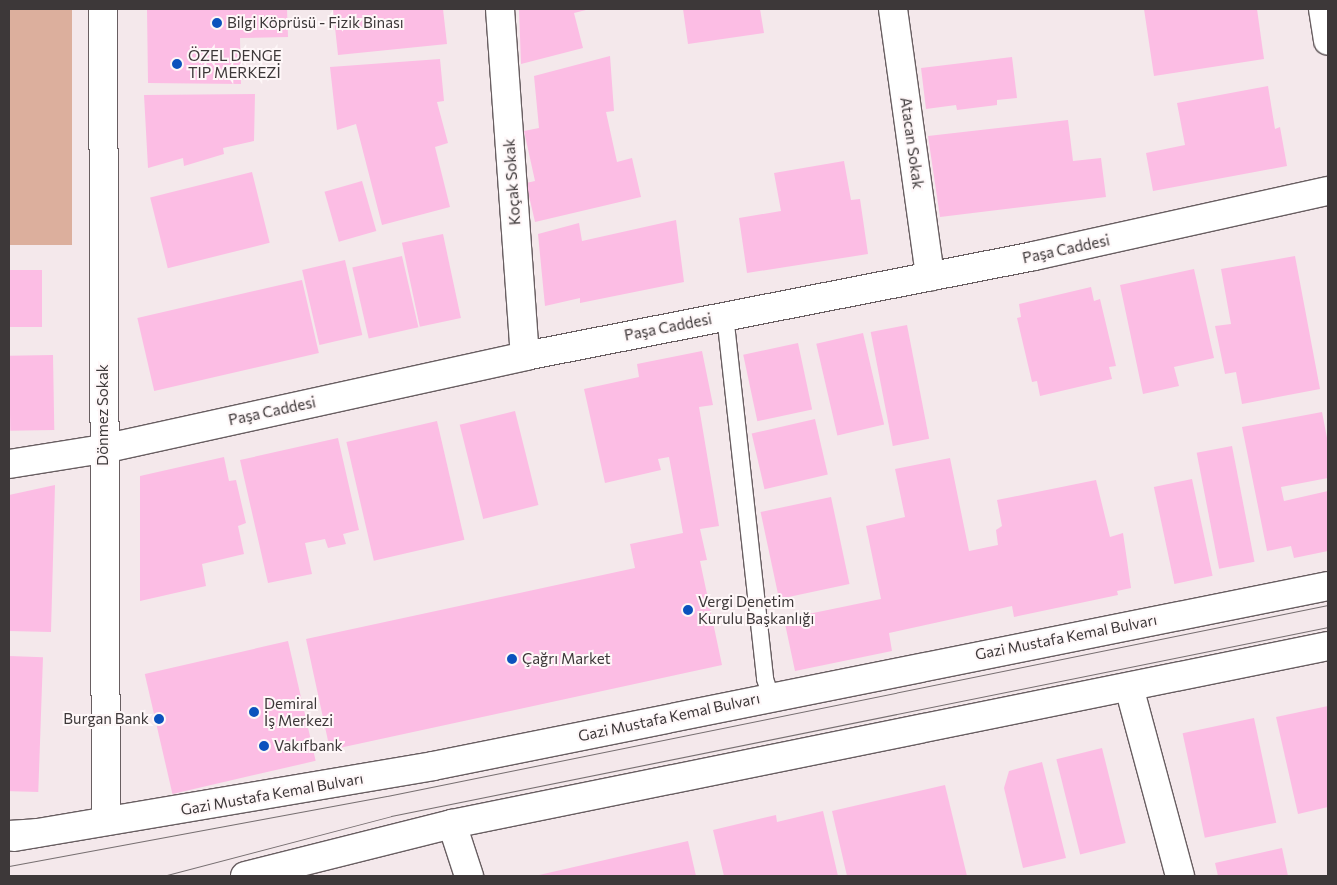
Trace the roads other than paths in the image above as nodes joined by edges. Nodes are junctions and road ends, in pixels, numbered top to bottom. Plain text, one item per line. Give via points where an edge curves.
1 (103, 9) edge
2 (500, 9) edge
3 (893, 9) edge
4 (1323, 9) edge
5 (1328, 41) edge
6 (1328, 191) edge
7 (930, 276) junction
8 (725, 315) junction
9 (525, 356) junction
10 (102, 449) junction
11 (9, 464) edge
12 (1328, 586) edge
13 (1328, 646) edge
14 (1129, 686) junction
15 (771, 696) junction
16 (106, 821) junction
17 (452, 824) junction
18 (9, 837) edge
19 (245, 876) edge
20 (469, 876) edge
21 (1180, 876) edge

1 - 10 main road, Dönmez Sokak
2 - 9 main road, Koçak Sokak
3 - 7 main road, Atacan Sokak
4 - 5 main road
6 - 7 main road, Paşa Caddesi
7 - 8 main road, Paşa Caddesi
8 - 9 main road, Paşa Caddesi
8 - 15 lane via 765,679
9 - 10 main road, Paşa Caddesi
10 - 11 main road, Paşa Caddesi
10 - 16 main road, Dönmez Sokak
12 - 15 main road, Gazi Mustafa Kemal Bulvarı
13 - 14 main road
14 - 17 main road
14 - 21 main road
15 - 16 main road, Gazi Mustafa Kemal Bulvarı via 433,766 194,809
16 - 18 main road, Gazi Mustafa Kemal Bulvarı
17 - 19 main road
17 - 20 main road

